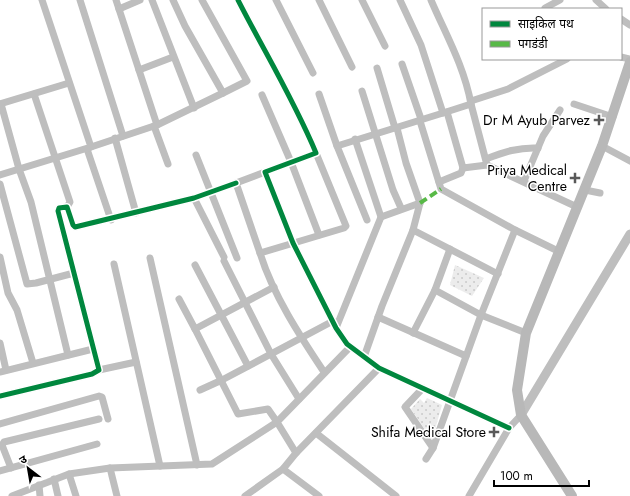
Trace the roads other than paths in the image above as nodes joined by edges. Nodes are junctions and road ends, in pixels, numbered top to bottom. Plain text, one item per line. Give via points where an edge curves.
1 (42, 0) edge
2 (80, 0) edge
3 (116, 0) edge
4 (140, 0) edge
5 (152, 0) edge
6 (173, 0) edge
7 (202, 0) edge
8 (238, 0) edge
9 (276, 0) edge
10 (319, 0) edge
11 (362, 0) edge
12 (400, 0) edge
13 (431, 0) edge
14 (560, 0) edge
15 (596, 0) edge
16 (545, 8) edge
17 (603, 8) edge
18 (119, 9) junction
19 (385, 46) dead end
20 (173, 56) junction
21 (565, 60) edge
22 (630, 62) edge
23 (402, 64) dead end
24 (352, 67) dead end
25 (377, 68) dead end
26 (139, 70) junction
27 (313, 73) dead end
28 (69, 83) junction
29 (362, 91) dead end
30 (34, 94) junction
31 (223, 94) junction
32 (319, 94) dead end
33 (262, 95) dead end
34 (471, 103) junction
35 (0, 104) edge
36 (574, 104) dead end
37 (194, 108) junction
38 (560, 110) dead end
39 (445, 112) junction
40 (613, 116) junction
41 (420, 120) junction
42 (155, 125) junction
43 (396, 128) junction
44 (375, 133) junction
45 (123, 136) junction
46 (115, 138) junction
47 (355, 139) junction
48 (337, 146) junction
49 (602, 146) junction
50 (89, 148) junction
51 (538, 148) junction
52 (316, 153) junction
53 (196, 155) dead end
54 (56, 158) junction
55 (630, 161) edge
56 (291, 162) junction
57 (487, 162) junction
58 (168, 164) dead end
59 (463, 168) junction
60 (19, 169) junction
61 (265, 172) junction
62 (0, 175) edge
63 (524, 181) junction
64 (439, 182) junction
65 (236, 183) junction
66 (0, 184) edge
67 (585, 190) junction
68 (210, 192) junction
69 (600, 193) dead end
70 (194, 198) junction
71 (420, 203) junction
72 (67, 206) junction
73 (577, 207) junction
74 (401, 208) junction
75 (136, 214) junction
76 (381, 217) junction
77 (111, 220) junction
78 (367, 220) dead end
79 (413, 230) junction
80 (515, 230) junction
81 (630, 234) edge
82 (319, 235) junction
83 (293, 243) junction
84 (450, 249) junction
85 (560, 252) junction
86 (260, 253) junction
87 (0, 257) edge
88 (150, 258) dead end
89 (237, 258) dead end
90 (114, 264) dead end
91 (194, 265) dead end
92 (74, 272) junction
93 (498, 274) junction
94 (50, 278) junction
95 (274, 287) junction
96 (435, 290) junction
97 (179, 298) dead end
98 (246, 302) junction
99 (481, 315) junction
100 (220, 316) junction
101 (378, 317) junction
102 (334, 324) junction
103 (195, 329) junction
104 (414, 333) junction
105 (526, 333) junction
106 (302, 337) junction
107 (0, 343) edge
108 (350, 347) junction
109 (93, 349) junction
110 (270, 354) junction
111 (68, 355) junction
112 (466, 356) junction
113 (364, 357) junction
114 (136, 362) junction
115 (33, 363) junction
116 (248, 366) junction
117 (379, 368) junction
118 (99, 370) junction
119 (3, 371) edge
120 (324, 372) junction
121 (222, 380) junction
122 (423, 388) junction
123 (200, 390) dead end
124 (0, 396) edge
125 (299, 399) junction
126 (450, 400) junction
127 (521, 415) junction
128 (99, 419) dead end
129 (108, 419) dead end
130 (277, 422) junction
131 (0, 424) edge
132 (509, 428) junction
133 (316, 433) junction
134 (97, 444) dead end
135 (433, 448) junction
136 (296, 453) junction
137 (426, 459) dead end
138 (197, 465) junction
139 (160, 466) junction
140 (11, 468) junction
141 (110, 468) junction
142 (283, 469) junction
143 (0, 471) edge
144 (69, 474) junction
145 (54, 479) junction
146 (39, 485) junction
147 (12, 496) edge
148 (40, 496) edge
149 (58, 496) edge
150 (76, 496) edge
151 (117, 496) edge
152 (245, 496) edge
153 (319, 496) edge
154 (396, 496) edge
155 (469, 496) edge
156 (572, 496) edge

1 - 28 street
2 - 45 street
3 - 18 street
4 - 18 street
5 - 20 street
6 - 31 street
7 - 31 street via 247,81
8 - 52 street via 287,90
9 - 27 street
10 - 24 street
11 - 19 street
12 - 39 street via 421,45
13 - 34 street via 456,53 468,86
14 - 16 street
15 - 17 street
18 - 26 street
20 - 26 street
20 - 37 street
21 - 34 street via 508,90
22 - 40 main road
23 - 41 street
25 - 43 street
26 - 42 street
28 - 30 street
28 - 50 street
29 - 44 street
30 - 35 street
30 - 54 street
31 - 37 street
32 - 48 street
33 - 56 street
34 - 39 street
34 - 57 street
35 - 60 street
36 - 40 street
37 - 42 street
38 - 51 street
39 - 41 street
39 - 59 street
40 - 49 main road
41 - 43 street
41 - 64 street
42 - 45 street
42 - 58 street
43 - 44 street
43 - 71 street
44 - 47 street
44 - 74 street
45 - 46 street
46 - 50 street
46 - 75 street
47 - 48 street
47 - 76 street
48 - 78 street
49 - 55 street
49 - 67 main road
50 - 54 street
50 - 77 street
51 - 57 street via 524,147 506,151
51 - 63 street
52 - 56 street
52 - 82 street via 346,226
53 - 68 street
54 - 60 street
54 - 72 street via 70,202
56 - 61 street
56 - 82 street
57 - 59 street
57 - 63 street
59 - 64 street via 461,173
60 - 62 street
60 - 94 street via 31,202
61 - 65 street
61 - 83 street
63 - 73 street
64 - 80 street via 441,189
65 - 68 street
65 - 86 street
66 - 94 street via 27,283
67 - 69 street
67 - 73 main road
68 - 70 street
68 - 89 street
70 - 75 street
70 - 98 street
71 - 74 street
71 - 79 street
72 - 77 street via 75,227
72 - 92 street via 59,208 58,211
73 - 85 main road
74 - 76 street
75 - 77 street
76 - 102 street
79 - 84 street
79 - 101 street
80 - 85 street
80 - 93 street
81 - 127 street
82 - 83 street
83 - 86 street
83 - 102 street
84 - 93 street
84 - 96 street
85 - 105 main road
86 - 95 street
87 - 115 street via 8,293 17,310
88 - 138 street
90 - 114 street
91 - 100 street
92 - 94 street
92 - 109 street
93 - 99 street
94 - 111 street
95 - 98 street
95 - 106 street
96 - 99 street
96 - 104 street
97 - 103 street
98 - 100 street
98 - 110 street
99 - 105 street
99 - 112 street
100 - 103 street
100 - 116 street
101 - 104 street
101 - 113 street
102 - 106 street
102 - 108 street
103 - 121 street via 216,374
104 - 112 street
105 - 127 main road via 518,390
106 - 110 street
106 - 120 street
107 - 119 street
108 - 113 street
108 - 120 street
109 - 111 street
109 - 118 street
110 - 116 street
110 - 125 street
111 - 115 street
112 - 126 street
113 - 117 street
114 - 118 street
114 - 139 street
115 - 119 street
116 - 121 street
117 - 122 street
117 - 133 street
118 - 124 street via 92,374
120 - 125 street
121 - 123 street
121 - 130 street via 238,414 268,409
122 - 126 street
122 - 135 street via 405,407
125 - 130 street
126 - 132 street
126 - 135 street
127 - 132 street
127 - 156 main road
128 - 140 street via 4,442 2,445
129 - 131 street via 104,400 99,396
130 - 136 street
130 - 138 street via 212,464
132 - 155 street
133 - 136 street
133 - 154 street
134 - 140 street
135 - 137 street
136 - 142 street
138 - 139 street
139 - 141 street
140 - 143 street
141 - 144 street
141 - 151 street
142 - 152 street
142 - 153 street
144 - 145 street
144 - 150 street
145 - 146 street
145 - 149 street
146 - 147 street
146 - 148 street

